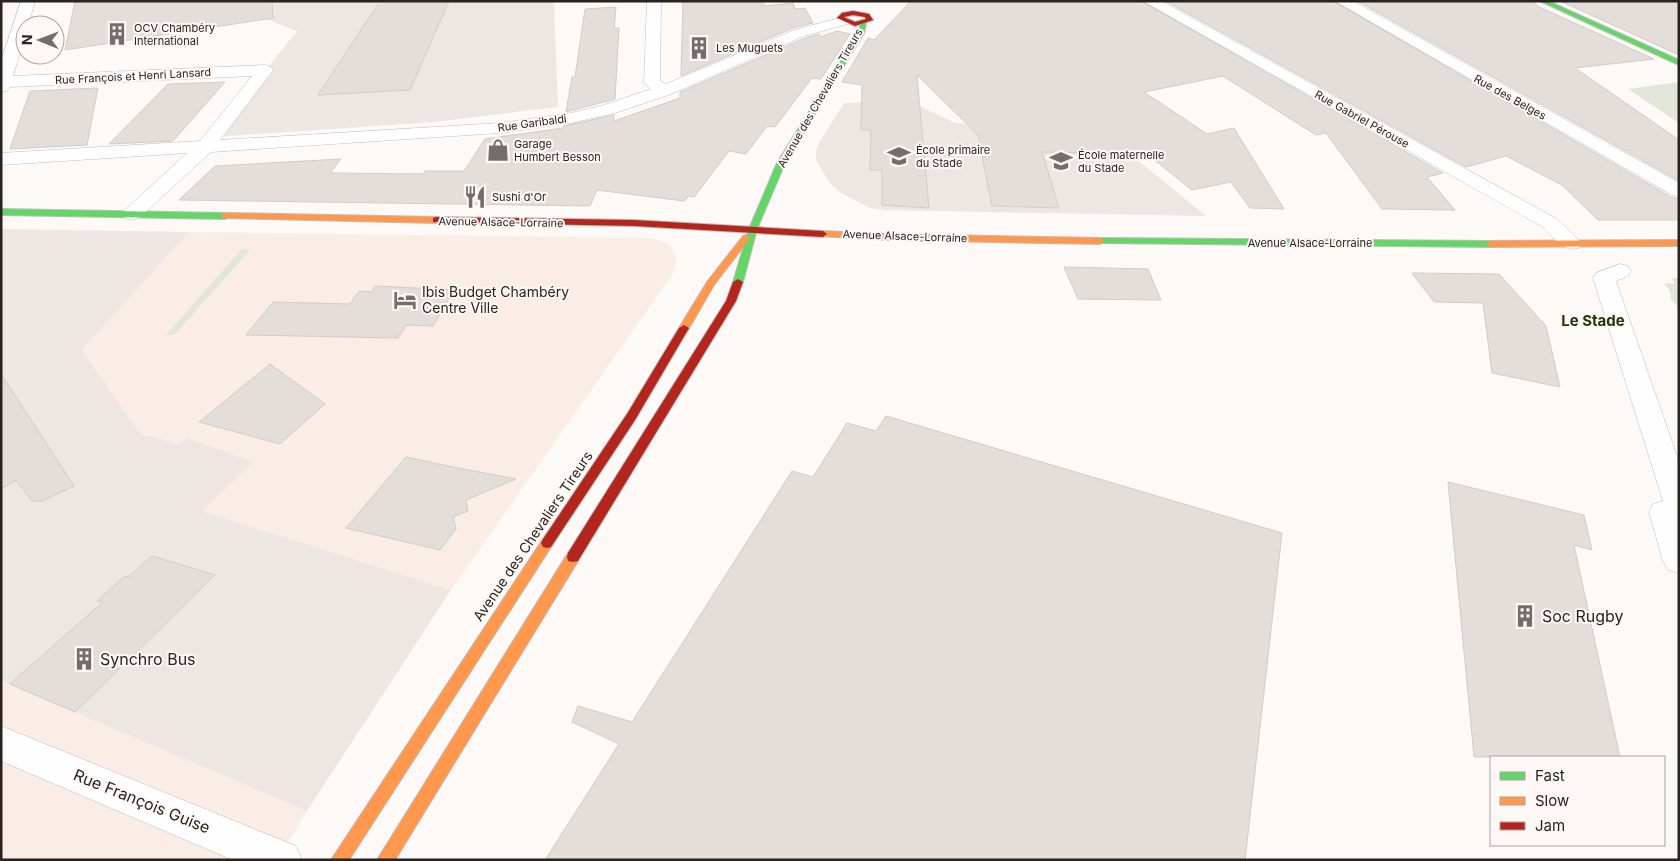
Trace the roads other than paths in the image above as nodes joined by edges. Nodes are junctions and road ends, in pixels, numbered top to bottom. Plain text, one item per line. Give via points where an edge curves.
1 (28, 1) edge
2 (654, 1) edge
3 (1150, 1) edge
4 (1342, 1) edge
5 (1543, 1) edge
6 (836, 3) dead end
7 (859, 16) junction
8 (1679, 63) edge
9 (2, 84) edge
10 (665, 90) junction
11 (204, 148) junction
12 (1, 160) edge
13 (1679, 191) edge
14 (1, 212) edge
15 (132, 214) junction
16 (753, 229) junction
17 (1570, 243) junction
18 (1679, 243) edge
19 (1620, 272) dead end
20 (1679, 506) edge
21 (1679, 516) edge
22 (1679, 561) edge
23 (1, 743) edge
24 (282, 860) edge
25 (339, 860) edge
26 (385, 860) edge

1 - 9 street
2 - 10 street via 652,83
3 - 17 street, Rue Gabriel Pérouse via 1550,223
4 - 13 street, Rue des Belges
5 - 8 main road
6 - 7 street
7 - 10 street, Rue Garibaldi via 799,34
7 - 16 main road, Avenue des Chevaliers Tireurs via 861,33 781,163
9 - 11 street, Rue François et Henri Lansard via 265,70
10 - 11 street, Rue Garibaldi via 571,118 500,128
11 - 12 street, Rue Garibaldi
11 - 15 street
14 - 15 main road, Avenue Alsace-Lorraine
15 - 16 main road, Avenue Alsace-Lorraine via 634,223
16 - 17 main road, Avenue Alsace-Lorraine via 885,237 998,239
16 - 25 main road, Avenue des Chevaliers Tireurs via 710,284 631,416
16 - 26 main road, Avenue des Chevaliers Tireurs via 737,288 730,301
17 - 18 main road, Avenue Alsace-Lorraine
19 - 20 street via 1604,278
21 - 22 street via 1664,512
23 - 24 street, Rue François Guise

